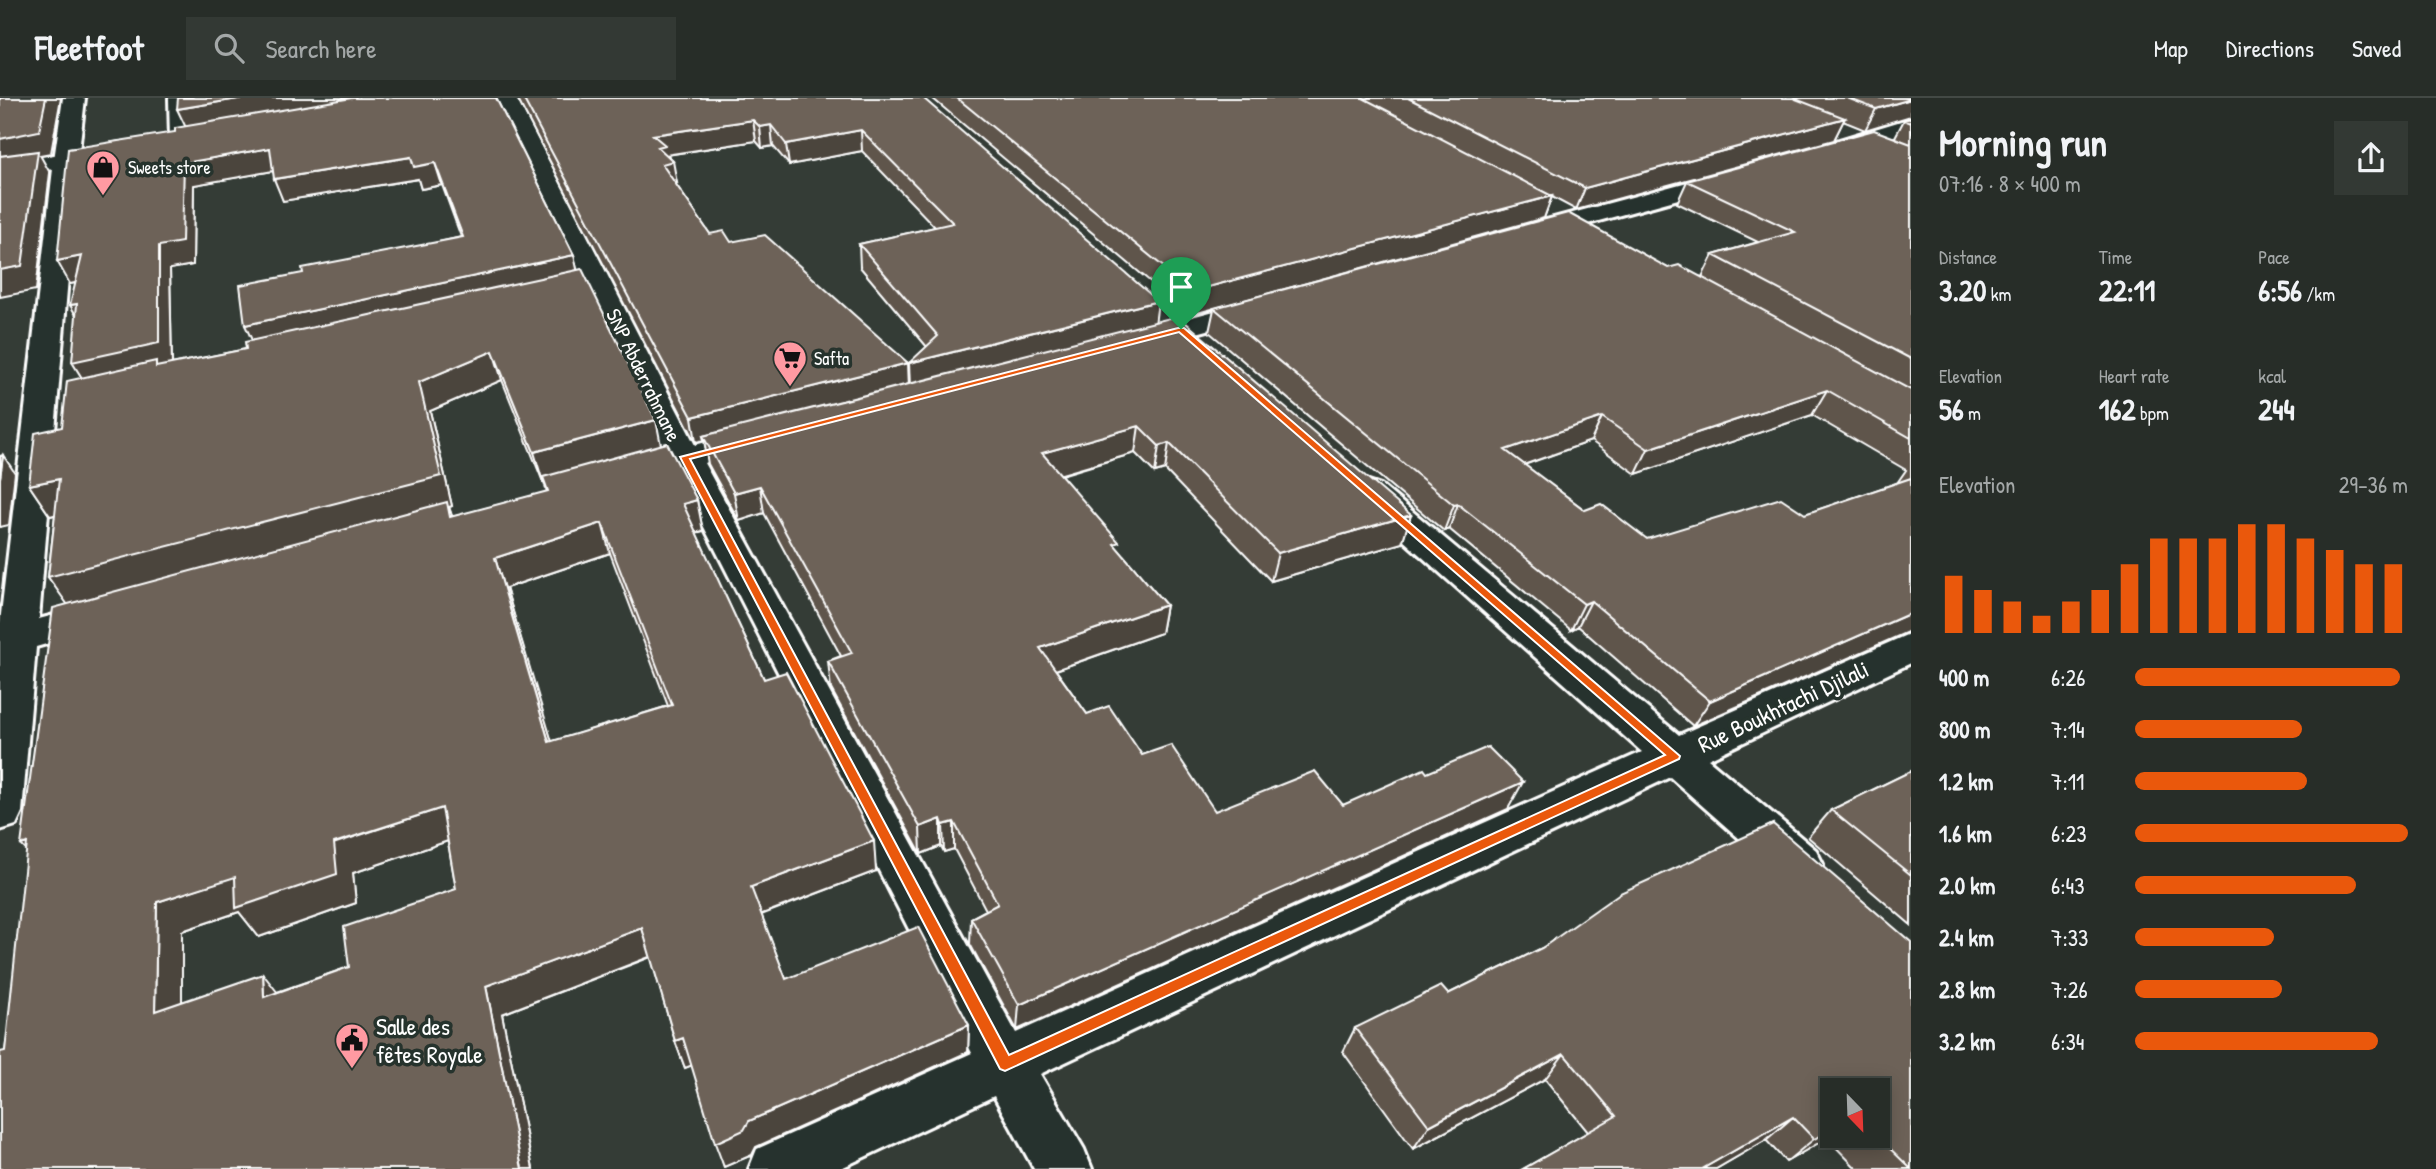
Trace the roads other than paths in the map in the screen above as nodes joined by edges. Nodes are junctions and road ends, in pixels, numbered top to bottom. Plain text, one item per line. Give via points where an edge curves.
1 (74, 98) edge
2 (505, 98) edge
3 (181, 103) edge
4 (208, 104) edge
5 (1911, 125) edge
6 (1829, 127) edge
7 (208, 135) edge
8 (181, 139) junction
9 (1864, 141) junction
10 (1811, 155) edge
11 (1899, 156) edge
12 (66, 160) junction
13 (1757, 170) edge
14 (0, 171) edge
15 (1535, 201) edge
16 (1571, 220) junction
17 (1504, 239) edge
18 (1607, 240) edge
19 (1288, 299) edge
20 (1150, 303) edge
21 (1191, 338) junction
22 (1114, 347) edge
23 (778, 433) edge
24 (685, 457) junction
25 (1349, 475) edge
26 (605, 479) edge
27 (125, 609) edge
28 (9, 640) edge
29 (1911, 647) edge
30 (1674, 756) junction
31 (0, 812) edge
32 (1829, 888) edge
33 (1005, 1064) junction
34 (777, 1169) edge
35 (1064, 1169) edge

1 - 12 street
2 - 24 street, SNP Abderrahmane via 586,287
3 - 4 street
3 - 8 street
5 - 9 street
6 - 9 street
7 - 8 street
8 - 12 street
9 - 10 street
9 - 11 street
12 - 14 street
12 - 28 street via 56,405
13 - 16 street
15 - 16 street
16 - 17 street
16 - 18 street
19 - 21 street
20 - 21 street
21 - 22 street
23 - 24 street
24 - 26 street
24 - 33 street, SNP Abderrahmane
25 - 30 street
27 - 28 street
28 - 31 street
29 - 30 street, Rue Boukhtachi Djilali
30 - 32 street
30 - 33 street, Rue Boukhtachi Djilali
33 - 34 street, Rue Boukhtachi Djilali
33 - 35 street, SNP Abderrahmane

